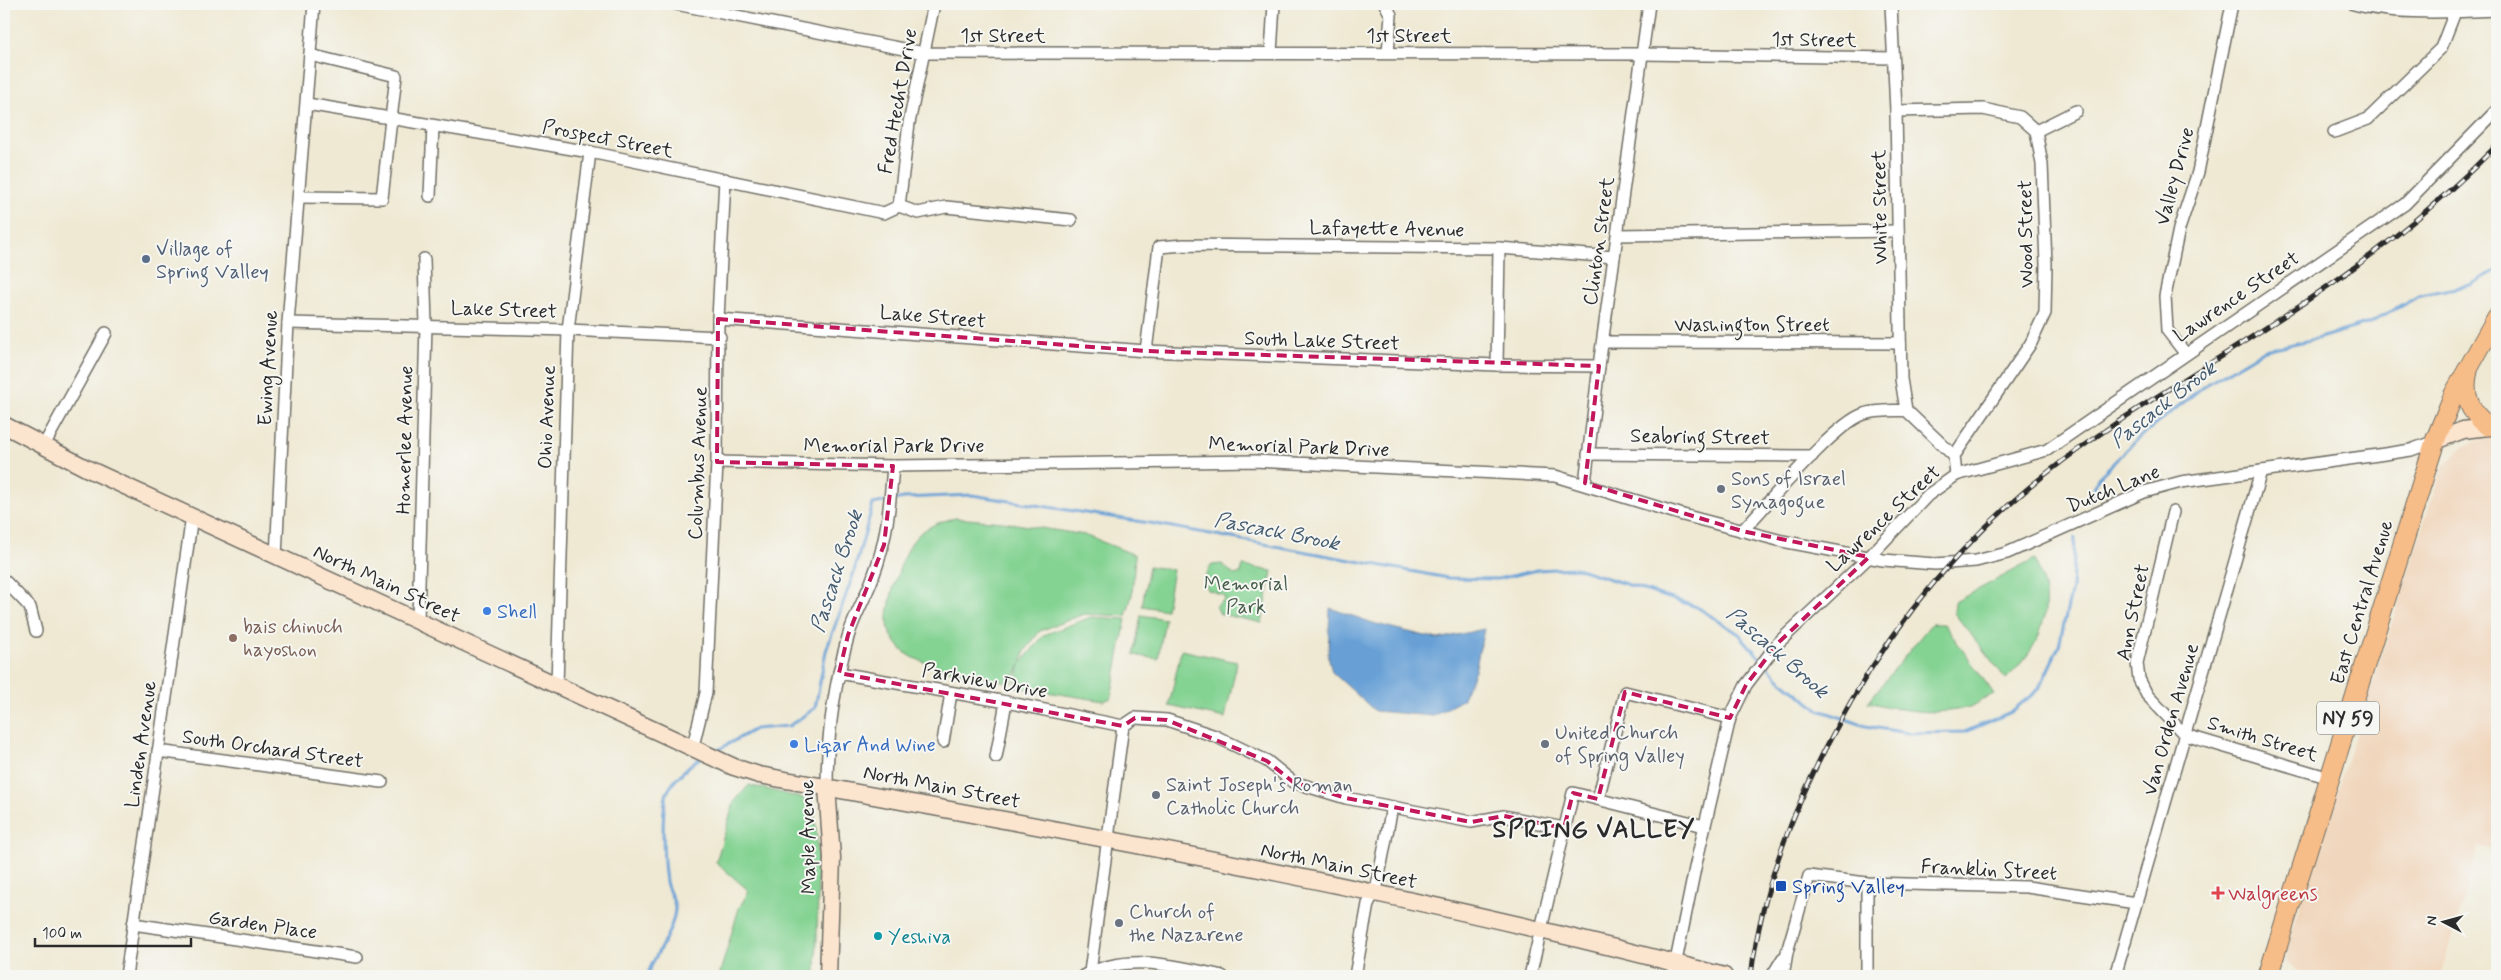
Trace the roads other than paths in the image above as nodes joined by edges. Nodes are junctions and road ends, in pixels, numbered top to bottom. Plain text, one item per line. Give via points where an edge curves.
1 (314, 4) edge
2 (676, 4) edge
3 (934, 4) edge
4 (1274, 4) edge
5 (1384, 4) edge
6 (1649, 4) edge
7 (1892, 4) edge
8 (2232, 4) edge
9 (2354, 4) edge
10 (2497, 10) edge
11 (2455, 12) junction
12 (1271, 53) junction
13 (1388, 53) junction
14 (924, 54) junction
15 (1642, 54) junction
16 (310, 55) junction
17 (1892, 58) junction
18 (307, 104) junction
19 (2497, 110) edge
20 (1896, 111) junction
21 (2076, 111) dead end
22 (391, 119) junction
23 (433, 126) junction
24 (2036, 131) junction
25 (2334, 132) dead end
26 (590, 152) junction
27 (725, 179) junction
28 (430, 196) dead end
29 (299, 197) junction
30 (899, 206) junction
31 (1071, 220) dead end
32 (1898, 231) junction
33 (1618, 235) junction
34 (1498, 248) junction
35 (1614, 257) junction
36 (424, 259) dead end
37 (2497, 317) edge
38 (718, 319) junction
39 (288, 323) junction
40 (426, 325) junction
41 (568, 330) junction
42 (106, 333) dead end
43 (720, 337) junction
44 (1603, 342) junction
45 (1900, 343) junction
46 (1146, 351) junction
47 (2184, 353) junction
48 (2472, 360) junction
49 (1497, 365) junction
50 (1599, 366) junction
51 (1906, 410) junction
52 (4, 425) edge
53 (2493, 426) edge
54 (2435, 441) junction
55 (44, 445) junction
56 (1588, 454) junction
57 (1812, 456) junction
58 (1954, 456) junction
59 (717, 462) junction
60 (893, 466) junction
61 (2261, 471) junction
62 (1956, 475) junction
63 (1585, 483) junction
64 (2173, 512) dead end
65 (192, 516) junction
66 (1742, 531) junction
67 (276, 556) junction
68 (1869, 557) junction
69 (4, 580) edge
70 (418, 621) junction
71 (36, 631) dead end
72 (839, 673) junction
73 (557, 684) junction
74 (952, 693) junction
75 (1006, 702) junction
76 (1730, 718) junction
77 (1123, 726) junction
78 (2185, 735) junction
79 (944, 742) dead end
80 (158, 751) junction
81 (704, 751) junction
82 (996, 757) dead end
83 (2330, 778) junction
84 (382, 782) dead end
85 (827, 786) junction
86 (1598, 799) junction
87 (1392, 807) junction
88 (1704, 826) junction
89 (1564, 828) junction
90 (1106, 838) junction
91 (1867, 883) junction
92 (1373, 894) junction
93 (2136, 902) junction
94 (133, 924) junction
95 (1539, 928) junction
96 (1787, 952) junction
97 (357, 956) dead end
98 (1674, 970) edge
99 (1087, 974) edge
100 (126, 976) edge
101 (828, 976) edge
102 (1222, 976) edge
103 (1355, 976) edge
104 (1530, 976) edge
105 (1724, 976) edge
106 (1772, 976) edge
107 (1783, 976) edge
108 (1867, 976) edge
109 (2115, 976) edge
110 (2268, 976) edge

1 - 16 street, Ewing Avenue
2 - 14 street, 1st Street
3 - 14 street, Fred Hecht Drive
4 - 12 street
5 - 13 street via 1391,15
6 - 15 street, Clinton Street
7 - 17 street, White Street
8 - 47 street, Valley Drive via 2198,172 2179,229 2165,296 2167,330
9 - 11 street via 2369,8
10 - 11 street
11 - 25 street via 2441,48 2368,119
12 - 13 street, 1st Street
12 - 14 street, 1st Street
13 - 15 street, 1st Street
14 - 30 street, Fred Hecht Drive via 909,123
15 - 17 street, 1st Street
15 - 33 street, Clinton Street
16 - 18 street, Ewing Avenue
16 - 22 street via 396,76
17 - 20 street, White Street
18 - 22 street, Prospect Street
18 - 29 street, Ewing Avenue
19 - 47 street, Lawrence Street via 2405,204
20 - 24 street via 1983,109 2020,117
20 - 32 street, White Street
21 - 24 street
22 - 23 street, Prospect Street
22 - 29 street via 382,198
23 - 26 street, Prospect Street
23 - 28 street
24 - 58 street, Wood Street via 2042,164 2045,314 2031,343
26 - 27 street, Prospect Street
26 - 41 street, Ohio Avenue
27 - 30 street, Prospect Street via 884,213
27 - 38 street, Columbus Avenue
29 - 39 street, Ewing Avenue
30 - 31 street via 918,214 946,207
32 - 33 street
32 - 45 street, White Street
33 - 35 street, Clinton Street
34 - 35 street, Lafayette Avenue
34 - 46 street, Lafayette Avenue via 1159,247
34 - 49 street
35 - 44 street, Clinton Street
36 - 40 street, Homerlee Avenue
37 - 48 main road, NY 59
38 - 43 street, Columbus Avenue
38 - 46 street, Lake Street
39 - 40 street, Lake Street
39 - 67 street, Ewing Avenue
40 - 41 street, Lake Street
40 - 70 street, Homerlee Avenue
41 - 43 street, Lake Street
41 - 73 street, Ohio Avenue
42 - 55 street
43 - 59 street, Columbus Avenue
44 - 45 street, Washington Street
44 - 50 street, Clinton Street
45 - 51 street, White Street
46 - 49 street, South Lake Street
47 - 62 street, Lawrence Street via 2047,450
48 - 53 main road via 2466,382 2467,400 2475,417
48 - 54 main road, NY 59
49 - 50 street
50 - 56 street, Clinton Street
51 - 57 street via 1863,414 1850,421
51 - 58 street
52 - 55 main road, North Main Street
53 - 54 main road via 2463,430
54 - 61 street, Dutch Lane via 2411,450
54 - 83 main road, East Central Avenue / NY 59
55 - 65 main road, North Main Street via 86,468
56 - 57 street, Seabring Street
56 - 63 street, Clinton Street
57 - 66 street
58 - 62 street
59 - 60 street, Memorial Park Drive
59 - 81 street, Columbus Avenue
60 - 63 street, Memorial Park Drive via 1255,461 1520,473
60 - 72 street, Maple Avenue via 884,545 848,635
61 - 68 street, Dutch Lane via 2181,482 2144,492 2017,549 1987,558 1934,564 1901,563
61 - 78 street, Van Orden Avenue
62 - 68 street, Lawrence Street via 1928,495
63 - 66 street, Memorial Park Drive
64 - 78 street, Ann Street via 2137,663 2139,679 2147,694
65 - 67 main road, North Main Street
65 - 80 street, Linden Avenue
66 - 68 street, Memorial Park Drive
67 - 70 main road, North Main Street
68 - 76 street, Lawrence Street via 1778,643 1746,685
69 - 71 street via 30,607
70 - 73 main road, North Main Street
72 - 74 street, Parkview Drive
72 - 85 street, Maple Avenue via 831,713
73 - 81 main road, North Main Street
74 - 75 street, Parkview Drive
74 - 79 street
75 - 77 street, Parkview Drive
75 - 82 street
76 - 86 street via 1625,692
76 - 88 street, Lawrence Street
77 - 87 street via 1135,718 1167,720 1215,736 1267,761 1293,782 1346,798
77 - 90 street
78 - 83 street, Smith Street
78 - 93 street, Van Orden Avenue
80 - 84 street, South Orchard Street
80 - 94 street, Linden Avenue
81 - 85 main road, North Main Street via 759,775
83 - 110 main road, East Central Avenue / NY 59
85 - 90 main road, North Main Street
85 - 101 main road, Maple Avenue via 832,858
86 - 88 street
86 - 89 street via 1573,792
87 - 89 street via 1471,822 1504,816
87 - 92 street
88 - 98 street, Lawrence Street
89 - 95 street
90 - 92 main road, North Main Street
90 - 99 street
91 - 93 street, Franklin Street via 2027,887
91 - 96 street, Franklin Street via 1809,876
91 - 108 street
92 - 95 main road, North Main Street
92 - 103 street via 1368,904
93 - 109 street, Van Orden Avenue
94 - 97 street, Garden Place
94 - 100 street, Linden Avenue
95 - 98 main road, North Main Street
95 - 104 street
96 - 106 street
96 - 107 street
98 - 105 main road, North Main Street
99 - 102 street via 1114,965 1152,962

